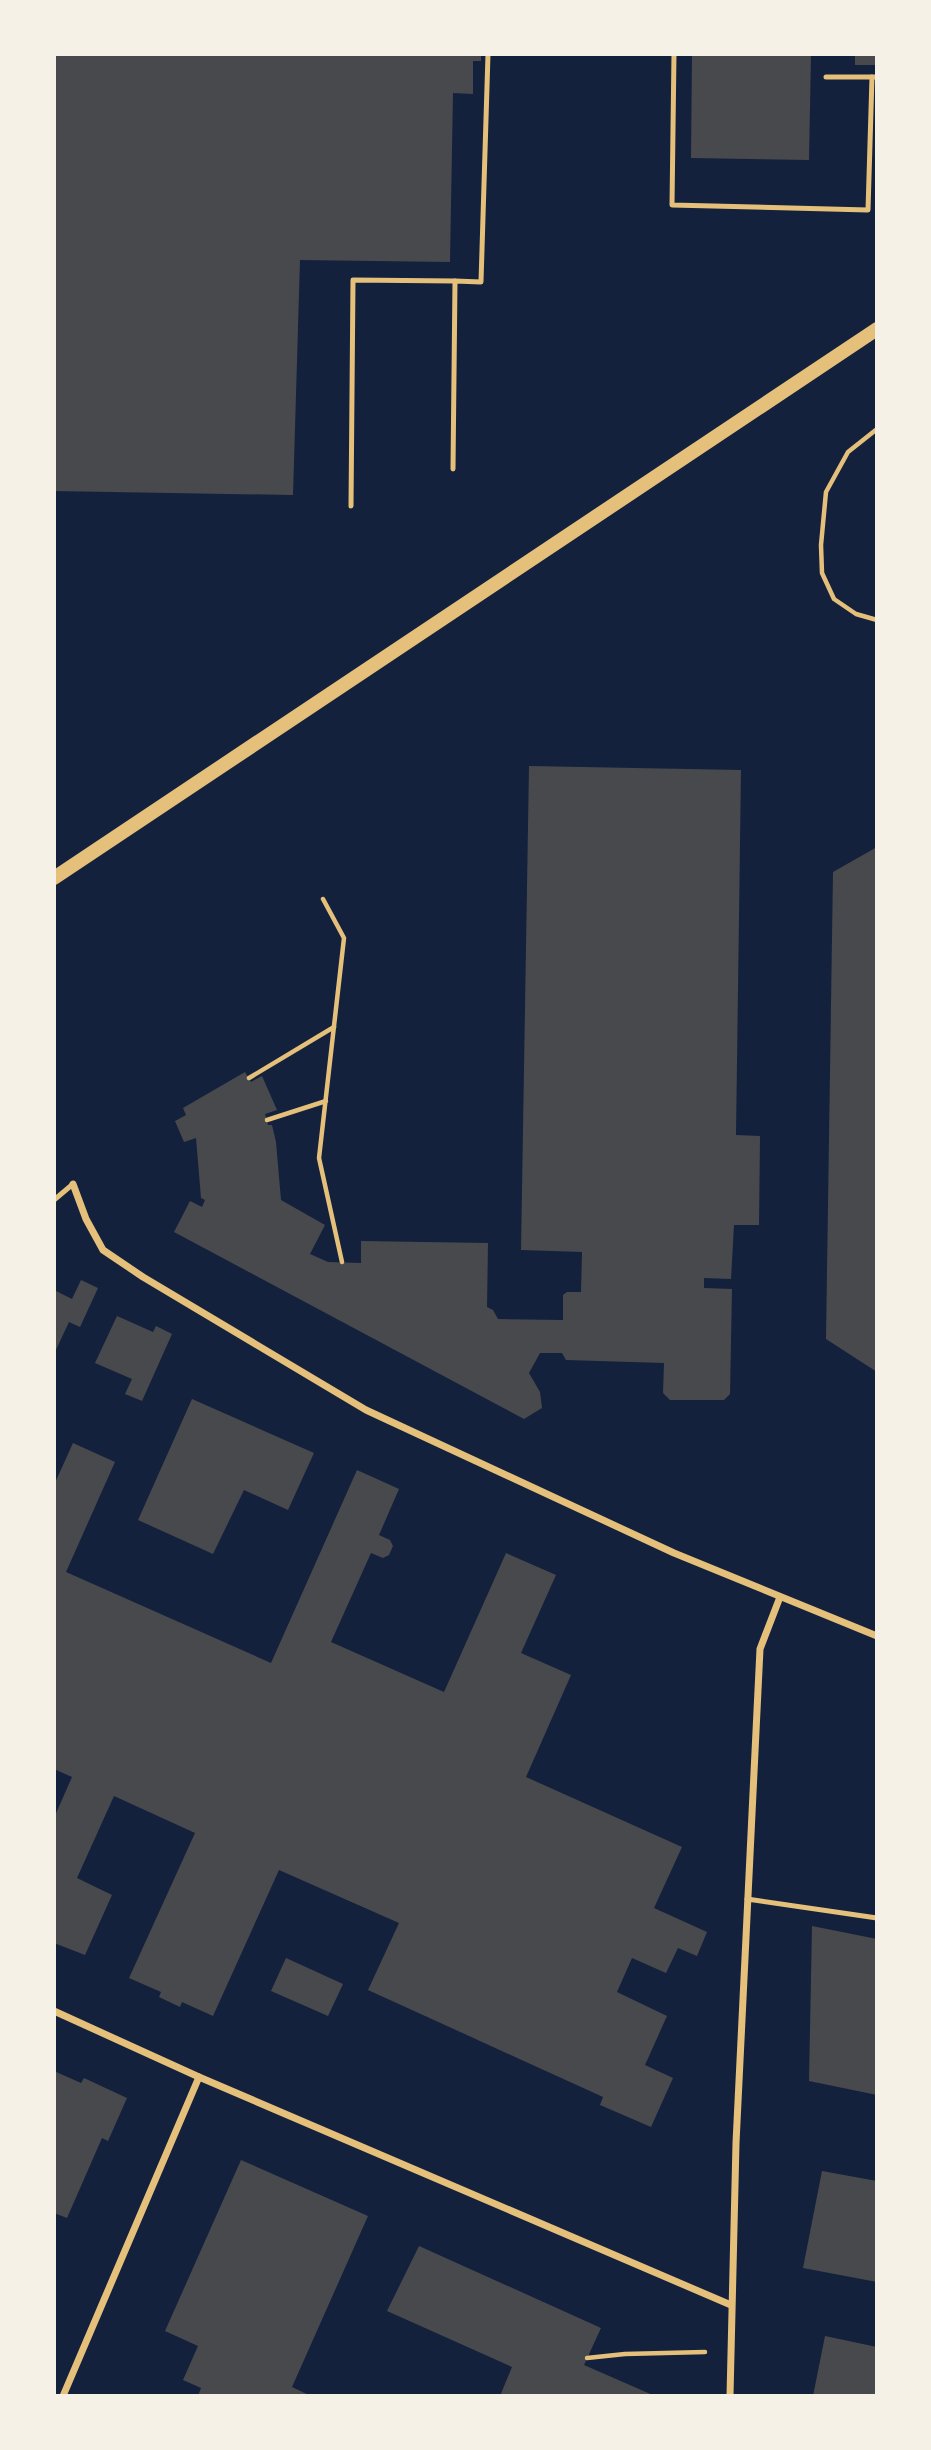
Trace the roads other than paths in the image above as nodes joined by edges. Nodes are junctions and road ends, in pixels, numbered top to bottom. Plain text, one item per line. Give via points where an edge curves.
1 (488, 54) edge
2 (674, 54) edge
3 (826, 77) dead end
4 (874, 77) edge
5 (455, 281) junction
6 (877, 329) edge
7 (453, 469) dead end
8 (351, 506) dead end
9 (54, 878) edge
10 (73, 1185) joint
11 (54, 1200) edge
12 (780, 1597) junction
13 (877, 1636) edge
14 (747, 1899) junction
15 (877, 1918) edge
16 (54, 2011) edge
17 (199, 2077) junction
18 (731, 2305) junction
19 (62, 2396) edge
20 (730, 2396) edge

1 - 5 lane via 481,282
2 - 4 lane via 672,205 868,210
3 - 4 lane
5 - 7 lane
5 - 8 lane via 353,281
6 - 9 main road
10 - 11 lane
10 - 12 street via 103,1250 366,1410 674,1553
12 - 13 street
12 - 14 street via 760,1648
14 - 15 lane
14 - 18 street
16 - 17 street
17 - 18 street
17 - 19 street
18 - 20 street

